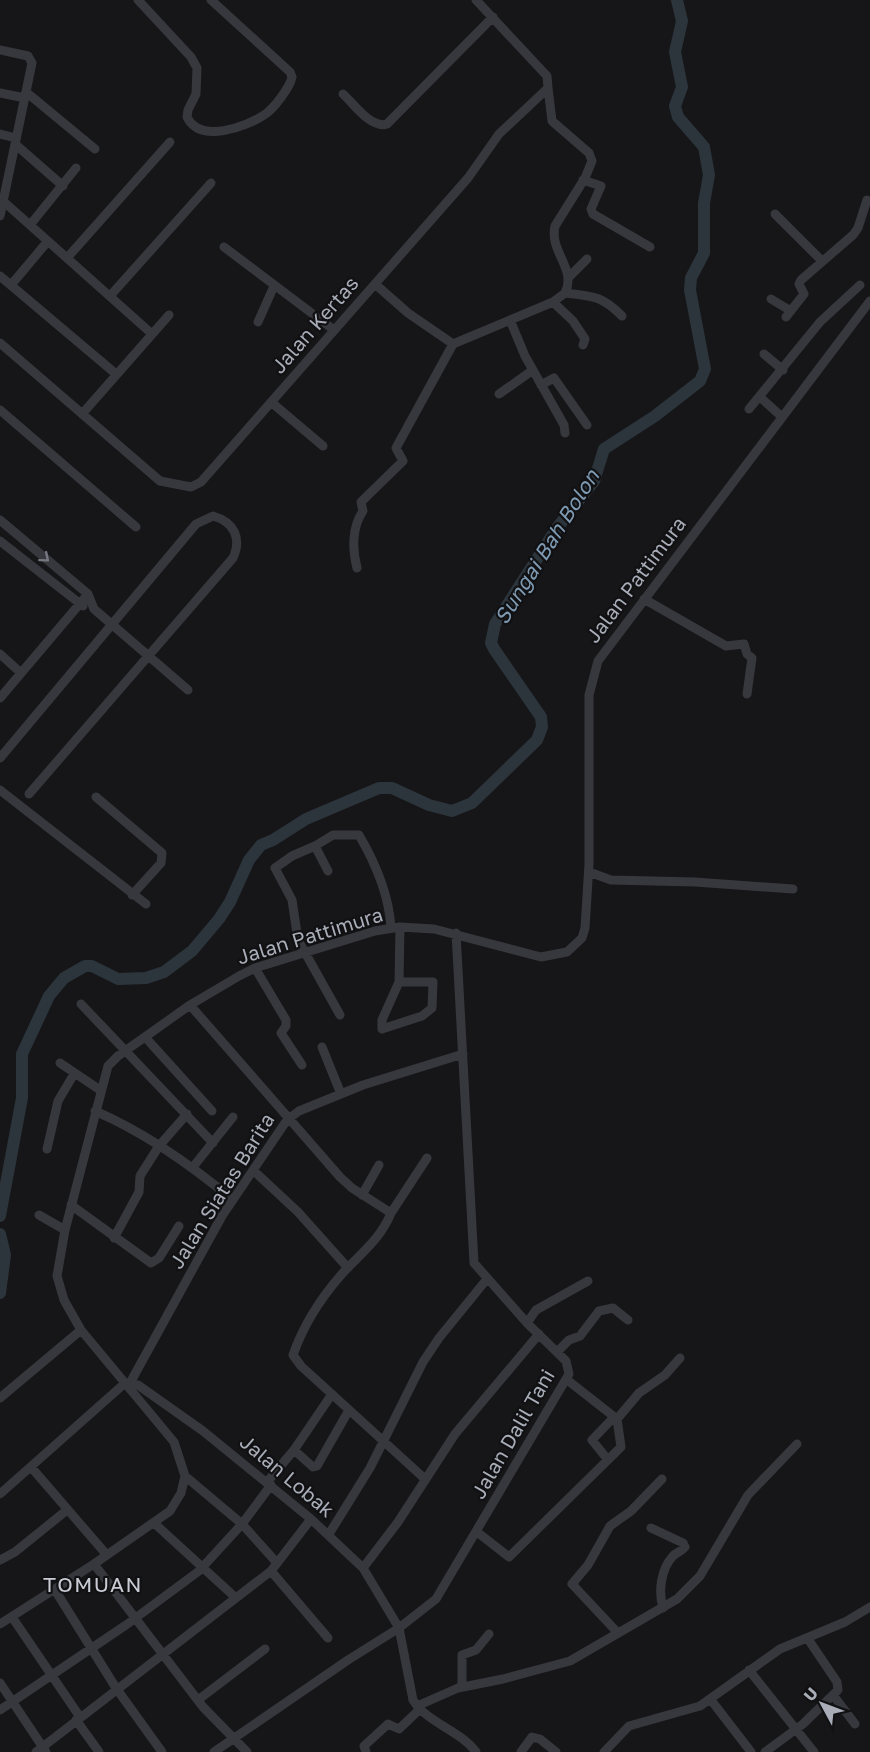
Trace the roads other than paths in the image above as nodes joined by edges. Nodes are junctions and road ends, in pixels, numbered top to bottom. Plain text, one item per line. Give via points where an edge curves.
1 (138, 0) edge
2 (211, 0) edge
3 (476, 0) edge
4 (493, 17) junction
5 (0, 50) edge
6 (548, 88) junction
7 (0, 93) edge
8 (343, 94) dead end
9 (25, 95) junction
10 (0, 134) edge
11 (16, 141) junction
12 (170, 142) dead end
13 (95, 149) dead end
14 (76, 168) dead end
15 (4, 180) edge
16 (583, 180) junction
17 (211, 183) dead end
18 (63, 186) junction
19 (867, 200) dead end
20 (3, 201) junction
21 (775, 214) dead end
22 (0, 216) edge
23 (866, 217) edge
24 (30, 225) junction
25 (48, 241) junction
26 (224, 247) dead end
27 (651, 247) dead end
28 (67, 258) junction
29 (587, 259) dead end
30 (822, 261) junction
31 (0, 276) edge
32 (568, 278) junction
33 (375, 284) junction
34 (11, 285) junction
35 (860, 285) dead end
36 (274, 286) junction
37 (565, 293) junction
38 (110, 296) junction
39 (771, 299) dead end
40 (870, 301) edge
41 (553, 302) junction
42 (169, 315) dead end
43 (622, 316) dead end
44 (510, 320) junction
45 (258, 322) dead end
46 (334, 330) junction
47 (152, 334) junction
48 (0, 343) edge
49 (453, 344) junction
50 (583, 345) dead end
51 (764, 354) dead end
52 (533, 370) junction
53 (783, 370) junction
54 (116, 374) junction
55 (541, 385) junction
56 (499, 394) dead end
57 (760, 397) junction
58 (271, 402) junction
59 (749, 409) dead end
60 (0, 410) edge
61 (82, 414) junction
62 (782, 417) junction
63 (587, 425) dead end
64 (565, 433) dead end
65 (323, 446) dead end
66 (0, 520) edge
67 (136, 527) dead end
68 (0, 542) edge
69 (357, 568) dead end
70 (88, 594) junction
71 (644, 599) junction
72 (78, 605) junction
73 (94, 609) junction
74 (113, 625) junction
75 (0, 654) edge
76 (152, 658) junction
77 (21, 673) junction
78 (188, 690) dead end
79 (747, 693) dead end
80 (0, 698) edge
81 (0, 758) edge
82 (0, 790) edge
83 (29, 794) dead end
84 (96, 797) dead end
85 (315, 846) junction
86 (328, 872) dead end
87 (589, 875) junction
88 (793, 889) dead end
89 (132, 895) junction
90 (146, 904) dead end
91 (395, 927) junction
92 (456, 933) junction
93 (305, 952) junction
94 (255, 968) junction
95 (399, 982) junction
96 (81, 1004) dead end
97 (190, 1005) junction
98 (340, 1015) dead end
99 (145, 1037) junction
100 (322, 1047) dead end
101 (127, 1050) junction
102 (463, 1053) junction
103 (60, 1063) dead end
104 (302, 1065) dead end
105 (74, 1074) junction
106 (100, 1090) junction
107 (340, 1094) junction
108 (95, 1111) junction
109 (212, 1111) dead end
110 (187, 1114) junction
111 (233, 1117) dead end
112 (287, 1120) junction
113 (213, 1143) junction
114 (159, 1146) junction
115 (47, 1149) dead end
116 (427, 1158) dead end
117 (379, 1165) dead end
118 (193, 1167) junction
119 (254, 1171) junction
120 (362, 1195) junction
121 (233, 1200) junction
122 (71, 1205) junction
123 (391, 1213) junction
124 (39, 1215) dead end
125 (179, 1226) dead end
126 (65, 1230) junction
127 (114, 1238) junction
128 (348, 1268) junction
129 (487, 1279) junction
130 (588, 1281) dead end
131 (628, 1320) dead end
132 (527, 1323) junction
133 (81, 1330) junction
134 (539, 1334) junction
135 (558, 1352) junction
136 (680, 1358) dead end
137 (566, 1379) junction
138 (127, 1383) junction
139 (332, 1394) junction
140 (0, 1398) edge
141 (349, 1410) junction
142 (615, 1418) junction
143 (383, 1441) junction
144 (797, 1444) dead end
145 (294, 1450) junction
146 (608, 1460) junction
147 (31, 1467) junction
148 (185, 1476) junction
149 (425, 1479) junction
150 (662, 1479) dead end
151 (269, 1483) junction
152 (0, 1494) edge
153 (67, 1510) junction
154 (311, 1519) junction
155 (154, 1523) junction
156 (242, 1524) junction
157 (651, 1528) dead end
158 (477, 1532) junction
159 (329, 1534) junction
160 (106, 1554) junction
161 (0, 1560) edge
162 (277, 1563) junction
163 (94, 1564) junction
164 (202, 1568) junction
165 (363, 1568) junction
166 (271, 1571) junction
167 (55, 1590) junction
168 (236, 1598) junction
169 (870, 1607) edge
170 (663, 1608) junction
171 (12, 1617) junction
172 (135, 1618) junction
173 (0, 1624) edge
174 (399, 1628) junction
175 (617, 1632) junction
176 (489, 1634) dead end
177 (328, 1638) dead end
178 (807, 1639) junction
179 (92, 1648) junction
180 (265, 1649) dead end
181 (162, 1653) junction
182 (749, 1670) junction
183 (51, 1676) junction
184 (0, 1683) edge
185 (462, 1687) junction
186 (116, 1688) junction
187 (833, 1695) junction
188 (198, 1700) junction
189 (711, 1700) junction
190 (12, 1702) junction
191 (418, 1708) junction
192 (0, 1710) edge
193 (78, 1718) junction
194 (855, 1724) dead end
195 (795, 1730) junction
196 (233, 1739) junction
197 (41, 1750) edge
198 (99, 1752) edge
199 (162, 1752) edge
200 (214, 1752) edge
201 (247, 1752) edge
202 (366, 1752) edge
203 (476, 1752) edge
204 (521, 1752) edge
205 (556, 1752) edge
206 (604, 1752) edge
207 (751, 1752) edge
208 (765, 1752) edge
209 (814, 1752) edge

1 - 2 street via 195,62 198,82 187,117 195,127 207,132 242,126 265,115 292,76
3 - 4 street
4 - 6 street via 547,76
4 - 8 street via 387,124 374,123
5 - 9 street via 32,60
6 - 16 street via 552,121 591,156
6 - 33 street, Jalan Kertas via 500,134 468,178
7 - 9 street
9 - 11 street
9 - 13 street
10 - 11 street
11 - 15 street
11 - 18 street
12 - 28 street
14 - 18 street
15 - 20 street
16 - 27 street via 602,188 591,211 637,246
16 - 32 street via 553,235
17 - 38 street
18 - 24 street
19 - 23 street
20 - 22 street
20 - 24 street
21 - 30 street
23 - 30 street via 853,235
24 - 25 street
25 - 28 street
25 - 34 street
26 - 36 street
28 - 38 street
29 - 32 street
30 - 39 street via 800,282 804,294 788,314
31 - 34 street
32 - 37 street
33 - 46 street, Jalan Kertas
33 - 49 street
34 - 54 street
35 - 53 street via 820,322
36 - 45 street
36 - 46 street
37 - 41 street
37 - 43 street via 596,296
38 - 47 street
40 - 62 street, Jalan Pattimura
41 - 44 street
41 - 50 street via 573,321 585,339
42 - 47 street
44 - 49 street
44 - 52 street
46 - 58 street, Jalan Kertas
47 - 54 street
48 - 61 street, Jalan Kertas
49 - 69 street via 396,448 404,462 362,507 354,542
51 - 53 street
52 - 55 street
52 - 56 street
53 - 57 street
54 - 61 street
55 - 63 street via 554,378
55 - 64 street
57 - 59 street
57 - 62 street
58 - 61 street, Jalan Kertas via 201,482 190,488 160,481
58 - 65 street
60 - 67 street
62 - 71 street, Jalan Pattimura
66 -> 70 street
68 - 72 street
70 - 72 street
70 - 73 street
71 - 79 street via 726,646 744,644 752,658
71 - 87 street, Jalan Pattimura via 592,674
72 - 73 street
72 - 77 street
73 - 74 street
74 - 76 street
74 - 76 street via 196,524 213,516 229,523 237,538 233,558
74 - 81 street
75 - 77 street
76 - 78 street
76 - 83 street
77 - 80 street
82 - 89 street
84 - 89 street via 162,853 161,863
85 - 86 street
85 - 91 street via 333,835 359,835 375,866
85 - 93 street via 275,868 292,900 298,940
87 - 88 street via 611,880
87 - 92 street, Jalan Pattimura via 582,938 567,952 541,957
89 - 90 street
91 - 92 street, Jalan Pattimura
91 - 93 street, Jalan Pattimura
91 - 95 street
92 - 102 street, Jalan Dalil Tani
93 - 94 street, Jalan Pattimura
93 - 98 street
94 - 97 street, Jalan Pattimura
94 - 104 street via 286,1020 281,1033
95 - 95 street via 382,1020 382,1029 425,1015 432,1008 433,982
96 - 101 street
97 - 99 street, Jalan Pattimura
97 - 112 street
99 - 101 street, Jalan Pattimura
99 - 109 street
100 - 107 street
101 - 106 street, Jalan Pattimura via 108,1066
101 - 110 street
102 - 107 street, Jalan Siatas Barita
102 - 129 street, Jalan Dalil Tani via 473,1257 477,1269
103 - 105 street
105 - 106 street
105 - 115 street via 58,1101
106 - 108 street, Jalan Pattimura
107 - 112 street, Jalan Siatas Barita
108 - 114 street
108 - 122 street, Jalan Pattimura
110 - 113 street
110 - 114 street
111 - 113 street
112 - 119 street, Jalan Siatas Barita
112 - 120 street
113 - 118 street
114 - 118 street
114 - 127 street via 138,1179 139,1192
116 - 123 street
117 - 120 street
118 - 121 street
119 - 121 street, Jalan Siatas Barita
119 - 128 street via 298,1212
120 - 123 street
121 - 138 street, Jalan Siatas Barita
122 - 126 street, Jalan Pattimura
122 - 127 street
123 - 128 street via 379,1237
124 - 126 street
125 - 127 street via 159,1258 151,1263
126 - 133 street, Jalan Pattimura via 57,1276 64,1300
128 - 139 street via 319,1303 293,1355
129 - 132 street, Jalan Dalil Tani
129 - 143 street via 431,1349
130 - 132 street via 536,1310
131 - 135 street via 613,1308 604,1309 580,1336 569,1340
132 - 134 street, Jalan Dalil Tani
133 - 138 street, Jalan Pattimura
133 - 140 street
134 - 135 street, Jalan Dalil Tani
134 - 149 street via 455,1434
135 - 137 street, Jalan Dalil Tani via 569,1365
136 - 142 street
137 - 142 street
137 - 158 street, Jalan Dalil Tani
138 - 147 street, Jalan Siatas Barita
138 - 148 street, Jalan Pattimura via 174,1442
138 - 151 street, Jalan Lobak via 138,1385
139 - 141 street
139 - 145 street
141 - 143 street
141 - 145 street via 317,1466
142 - 146 street via 621,1445
142 - 146 street via 592,1440
143 - 149 street
143 - 159 street
144 - 170 street via 737,1509 691,1588
145 - 151 street
146 - 158 street via 509,1557
147 - 152 street, Jalan Siatas Barita
147 - 153 street
148 - 155 street via 176,1502
148 - 156 street
149 - 165 street
150 - 175 street via 610,1526 572,1584
151 - 154 street, Jalan Lobak
151 - 156 street
153 - 160 street
153 - 161 street
154 - 159 street, Jalan Lobak
154 - 162 street
155 - 160 street
155 - 164 street
156 - 162 street
156 - 164 street
157 - 170 street via 685,1547 674,1555 663,1575
158 - 174 street, Jalan Dalil Tani via 443,1591
159 - 165 street, Jalan Lobak
160 - 163 street
162 - 166 street
163 - 167 street
163 - 172 street
164 - 168 street
164 - 172 street
165 - 174 street, Jalan Lobak
166 - 168 street
166 - 177 street
167 - 171 street
167 - 179 street
168 - 181 street
169 - 178 street
170 - 175 street
171 - 173 street
171 - 183 street
172 - 179 street
172 - 181 street
174 - 191 street via 410,1690
174 - 196 street, Jalan Dalil Tani
175 - 185 street via 570,1661
176 - 185 street via 476,1650 462,1655
178 - 182 street via 780,1649
178 - 187 street via 837,1682 838,1690
179 - 183 street
179 - 186 street
180 - 188 street
181 - 186 street
181 - 188 street
182 - 189 street
182 - 195 street
183 - 190 street
183 - 193 street
184 - 190 street
185 - 191 street via 442,1693
186 - 193 street
186 - 199 street
187 - 194 street
187 - 195 street
188 - 196 street
189 - 206 street via 696,1708 629,1726
189 - 207 street
190 - 192 street
190 - 197 street
191 - 202 street via 399,1729 385,1724 364,1746
191 - 203 street via 447,1726
193 - 197 street
193 - 198 street
195 - 208 street
195 - 209 street
196 - 200 street, Jalan Dalil Tani
196 - 201 street
204 - 205 street via 532,1737

